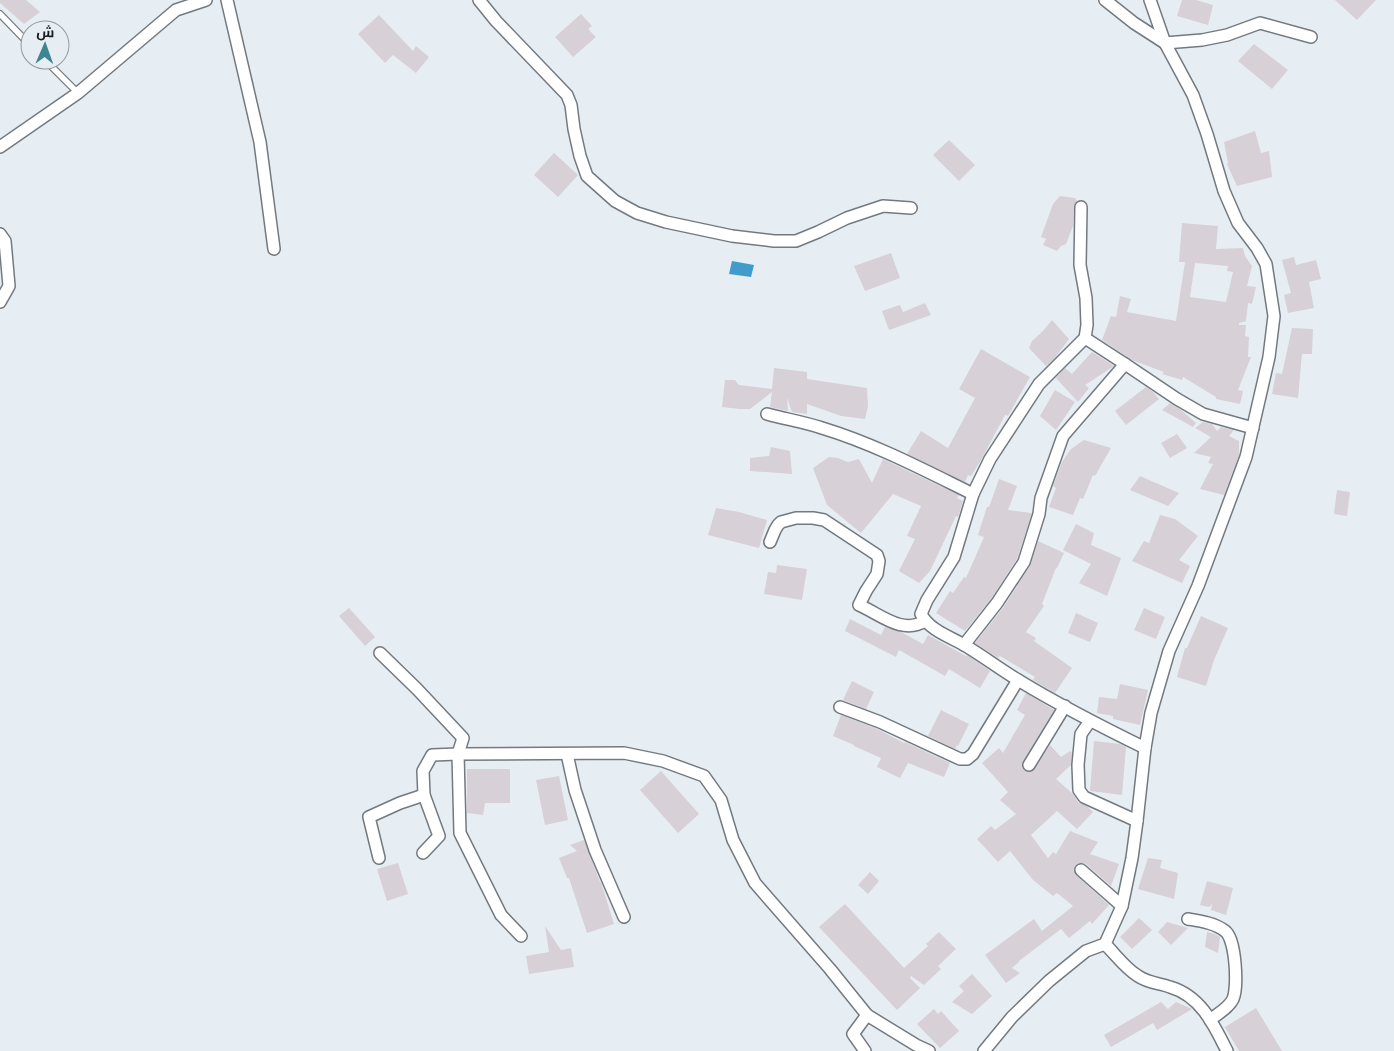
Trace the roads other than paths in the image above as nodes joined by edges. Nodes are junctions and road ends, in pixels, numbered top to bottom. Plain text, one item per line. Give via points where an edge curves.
1 (206, 0) edge
2 (227, 0) edge
3 (478, 0) edge
4 (1105, 0) edge
5 (1150, 0) edge
6 (0, 14) edge
7 (20, 35) edge
8 (1311, 37) dead end
9 (1165, 43) junction
10 (55, 70) edge
11 (78, 93) junction
12 (0, 147) edge
13 (1081, 207) dead end
14 (911, 208) dead end
15 (0, 234) edge
16 (274, 249) dead end
17 (0, 302) edge
18 (1085, 338) junction
19 (1125, 364) junction
20 (767, 414) dead end
21 (1253, 428) junction
22 (973, 494) junction
23 (770, 542) dead end
24 (925, 621) junction
25 (964, 645) junction
26 (380, 653) dead end
27 (1018, 680) junction
28 (1065, 706) junction
29 (840, 707) dead end
30 (1090, 720) junction
31 (1145, 748) junction
32 (458, 754) junction
33 (568, 754) junction
34 (1029, 765) dead end
35 (424, 795) junction
36 (1137, 822) junction
37 (423, 853) dead end
38 (379, 858) dead end
39 (1081, 870) dead end
40 (1122, 906) junction
41 (624, 917) dead end
42 (1188, 918) dead end
43 (520, 936) dead end
44 (1105, 944) junction
45 (867, 1015) junction
46 (1210, 1020) junction
47 (865, 1051) edge
48 (929, 1051) edge
49 (984, 1051) edge
50 (1227, 1051) edge

1 - 11 street via 176,10
2 - 16 street via 260,142
3 - 14 street via 567,95 587,176 615,201 637,213 732,236 796,241 883,206
4 - 9 street
5 - 9 street
6 - 7 lane
8 - 9 street via 1260,22 1218,37
9 - 21 street via 1193,95 1224,191 1238,223 1266,264 1274,316 1269,357
10 - 11 lane
11 - 12 street
13 - 18 street via 1080,265 1086,298
15 - 17 street via 5,241 9,286
18 - 19 street
18 - 22 street via 1038,384 990,459
19 - 21 street via 1204,414
19 - 25 street via 1063,436 1041,498 1024,562
20 - 22 street via 822,427 857,440
21 - 31 street via 1246,457 1198,586 1169,651
22 - 24 street via 954,557 923,608 921,614
23 - 24 street via 781,522 796,518 824,520 878,558 878,574 859,605 898,624 911,626
24 - 25 street
25 - 27 street
26 - 32 street via 463,738
27 - 28 street
27 - 29 street via 967,759 960,759
28 - 30 street
28 - 34 street
30 - 31 street
30 - 36 street via 1081,734 1079,790 1084,797
31 - 36 street
32 - 33 street
32 - 35 street via 432,755 423,771
32 - 43 street via 460,833 501,915
33 - 41 street via 575,790 595,850
33 - 45 street via 624,753 663,760 704,776 721,800 733,840 754,883
35 - 37 street via 440,836
35 - 38 street via 370,817
36 - 40 street
39 - 40 street
40 - 44 street
42 - 46 street via 1221,928 1231,940 1234,993 1230,1004
44 - 46 street via 1127,969 1139,977 1184,992 1195,1000
44 - 49 street via 1086,951 1049,981 1012,1017
45 - 47 street via 853,1034
45 - 48 street
46 - 50 street

